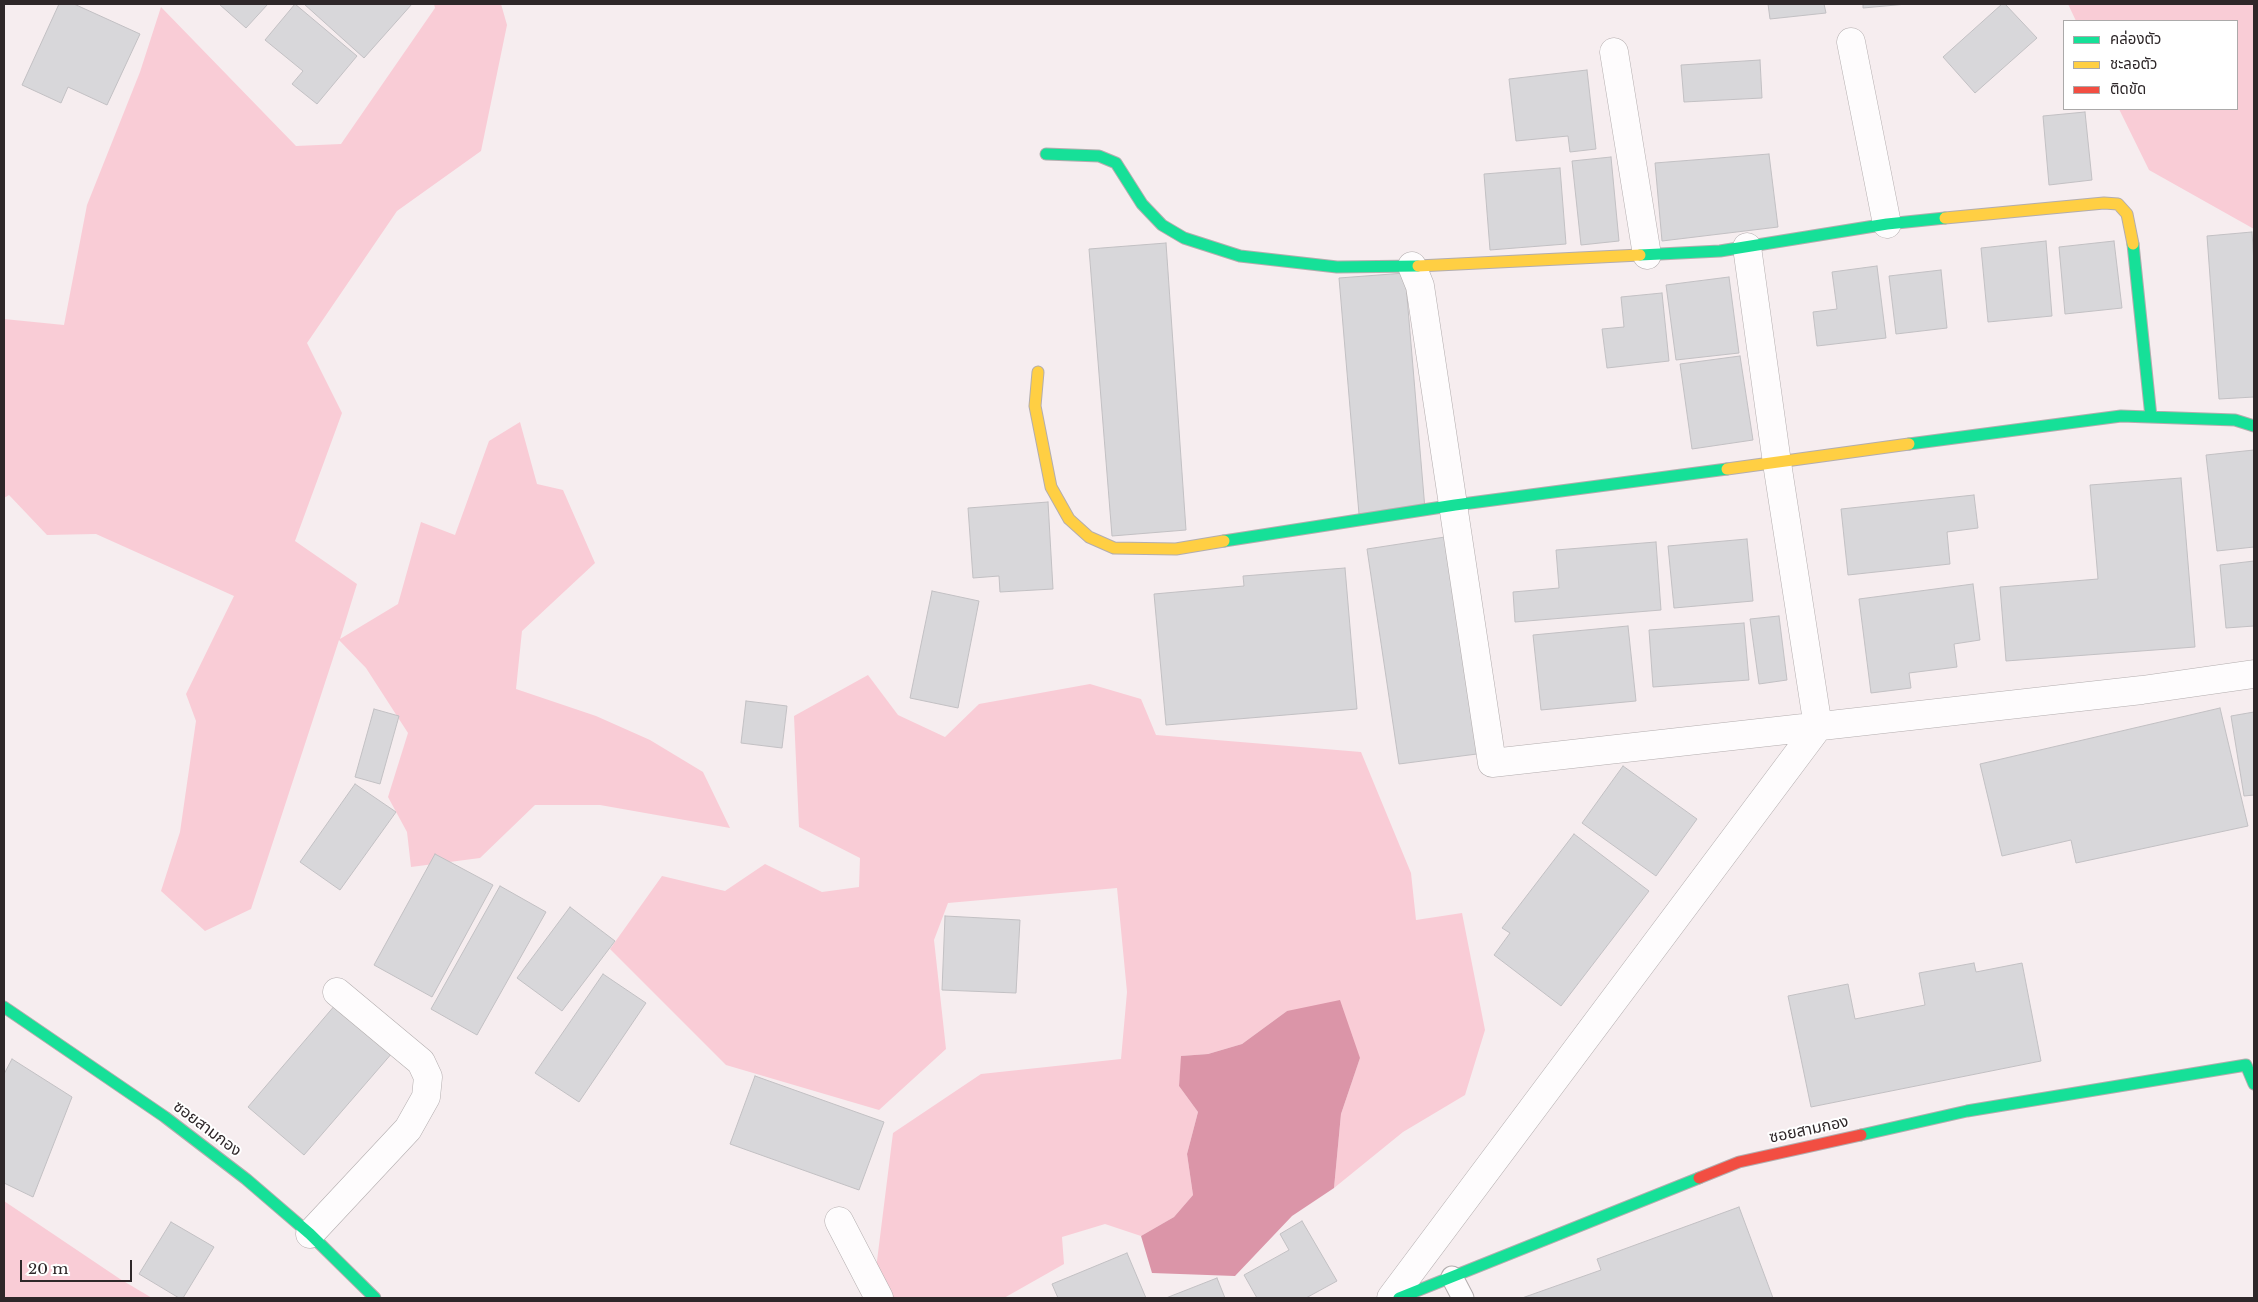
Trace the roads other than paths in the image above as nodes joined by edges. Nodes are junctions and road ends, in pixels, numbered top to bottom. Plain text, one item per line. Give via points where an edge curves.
1 (1851, 42) dead end
2 (1614, 52) dead end
3 (1046, 154) dead end
4 (1887, 224) junction
5 (1747, 246) junction
6 (1647, 254) junction
7 (1412, 266) junction
8 (1038, 372) dead end
9 (2150, 417) junction
10 (2254, 426) edge
11 (1777, 462) junction
12 (1455, 505) junction
13 (2254, 674) edge
14 (1818, 727) junction
15 (337, 992) dead end
16 (4, 1007) edge
17 (2252, 1071) edge
18 (839, 1221) dead end
19 (310, 1234) junction
20 (1452, 1277) junction
21 (375, 1298) edge
22 (879, 1298) edge
23 (1391, 1298) edge
24 (1399, 1298) edge
25 (1463, 1298) edge

1 - 4 street
2 - 6 street
3 - 7 street via 1100,156 1116,163 1142,204 1162,224 1184,238 1240,256 1337,267
4 - 5 street
4 - 9 street via 2118,204 2127,214 2131,228
5 - 6 street via 1720,251
5 - 11 street
6 - 7 street
7 - 12 street via 1420,286
8 - 12 street via 1035,406 1051,487 1069,519 1088,537 1114,548 1176,549
9 - 10 street via 2235,420
9 - 11 street via 2122,416
11 - 12 street
11 - 14 street
12 - 14 street via 1492,763
13 - 14 street
14 - 23 street
15 - 19 street via 421,1062 428,1078 426,1097 408,1129
16 - 19 street, ซอยสามกอง via 166,1117
17 - 20 street, ซอยสามกอง via 1967,1111 1739,1162
18 - 22 street
19 - 21 street, ซอยสามกอง
20 - 24 street, ซอยสามกอง
20 - 25 lane

